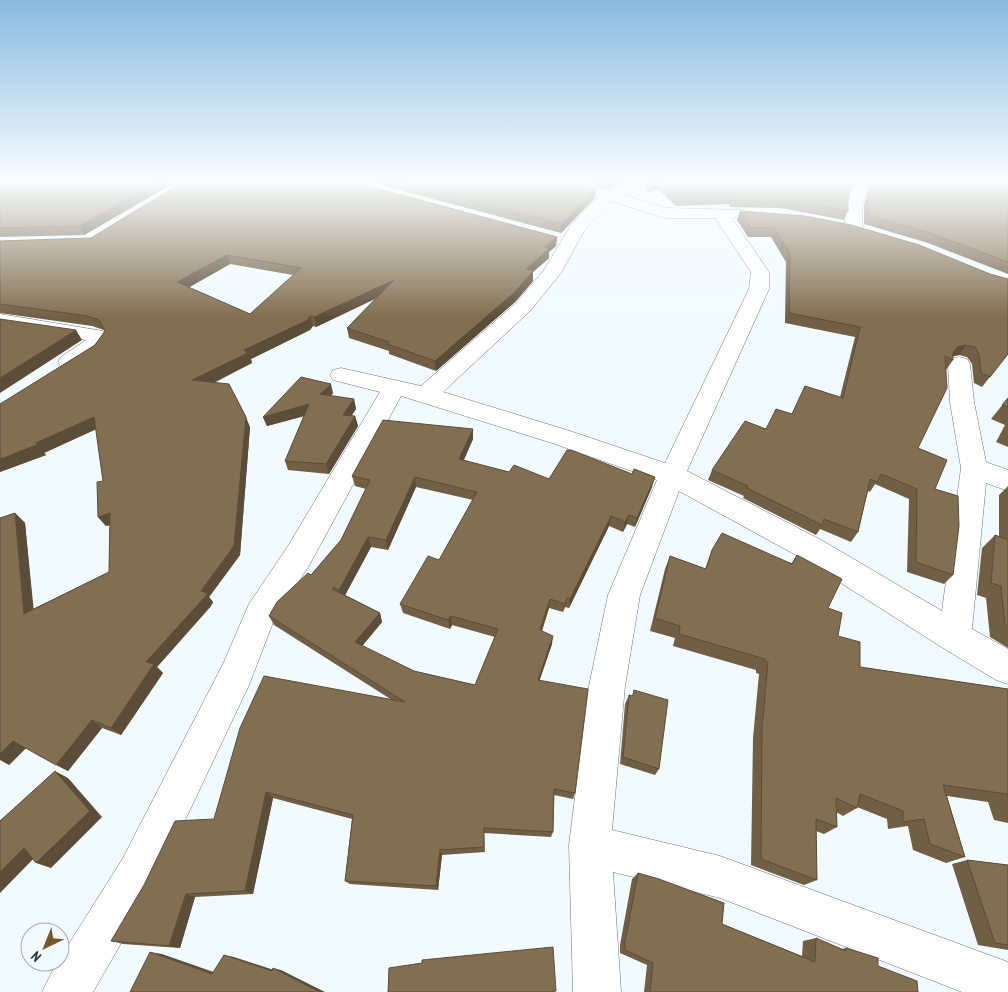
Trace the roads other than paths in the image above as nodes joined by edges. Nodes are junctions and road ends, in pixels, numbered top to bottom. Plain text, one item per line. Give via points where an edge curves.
1 (574, 226) edge
2 (729, 226) edge
3 (0, 320) edge
4 (959, 364) dead end
5 (50, 374) edge
6 (341, 375) dead end
7 (410, 391) junction
8 (974, 468) junction
9 (672, 475) junction
10 (1008, 481) edge
11 (955, 637) junction
12 (1008, 668) edge
13 (590, 845) junction
14 (1008, 986) edge
15 (66, 992) edge
16 (597, 992) edge

1 - 7 street via 559,240 552,273 523,307
2 - 9 street via 760,272 759,289
3 - 5 street via 96,335 98,342 92,348
4 - 8 street
6 - 7 street
7 - 9 street via 561,436
7 - 15 street via 260,614 237,673 138,873
8 - 10 street
8 - 11 street
9 - 11 street via 813,550
9 - 13 street via 624,594 607,686
11 - 12 street
13 - 14 street via 720,877
13 - 16 street

